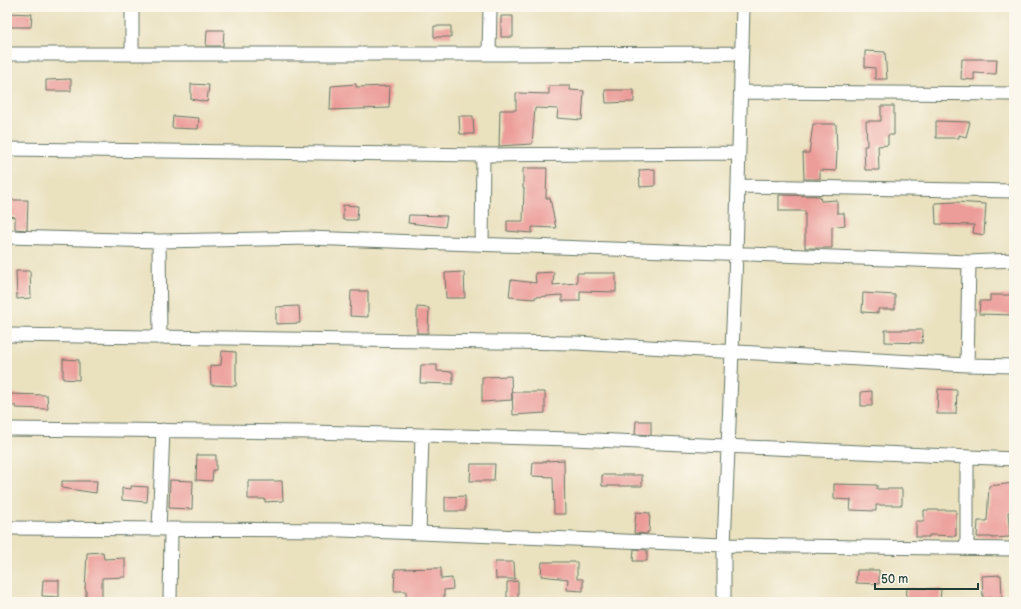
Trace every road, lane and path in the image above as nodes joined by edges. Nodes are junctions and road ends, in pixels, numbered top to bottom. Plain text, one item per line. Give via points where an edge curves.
1 (132, 7) edge
2 (490, 7) edge
3 (743, 7) edge
4 (741, 53) junction
5 (7, 54) edge
6 (132, 54) junction
7 (489, 54) junction
8 (741, 92) junction
9 (1014, 94) edge
10 (7, 149) edge
11 (739, 153) junction
12 (483, 155) junction
13 (738, 186) junction
14 (1014, 191) edge
15 (7, 237) edge
16 (159, 241) junction
17 (482, 244) junction
18 (736, 254) junction
19 (1014, 260) edge
20 (969, 262) junction
21 (7, 335) edge
22 (160, 338) junction
23 (732, 351) junction
24 (967, 365) junction
25 (1014, 366) edge
26 (7, 429) edge
27 (163, 430) junction
28 (422, 436) junction
29 (728, 446) junction
30 (967, 458) junction
31 (1014, 459) edge
32 (7, 528) edge
33 (165, 529) junction
34 (419, 533) junction
35 (724, 545) junction
36 (967, 548) junction
37 (1014, 549) edge
38 (170, 602) edge
39 (724, 602) edge

1 - 6 street
2 - 7 street
3 - 4 street
4 - 7 street
4 - 8 street
5 - 6 street
6 - 7 street
8 - 9 street
8 - 11 street
10 - 12 street
11 - 12 street
11 - 13 street
12 - 17 street
13 - 14 street
13 - 18 street
15 - 16 street
16 - 17 street via 308,238
16 - 22 street
17 - 18 street
18 - 20 street
18 - 23 street
19 - 20 street
20 - 24 street
21 - 22 street
22 - 23 street via 576,342
23 - 24 street
23 - 29 street
24 - 25 street
26 - 27 street
27 - 28 street
27 - 33 street
28 - 29 street
28 - 34 street
29 - 30 street
29 - 35 street
30 - 31 street
30 - 36 street
32 - 33 street
33 - 34 street
33 - 38 street
34 - 35 street
35 - 36 street
35 - 39 street
36 - 37 street

